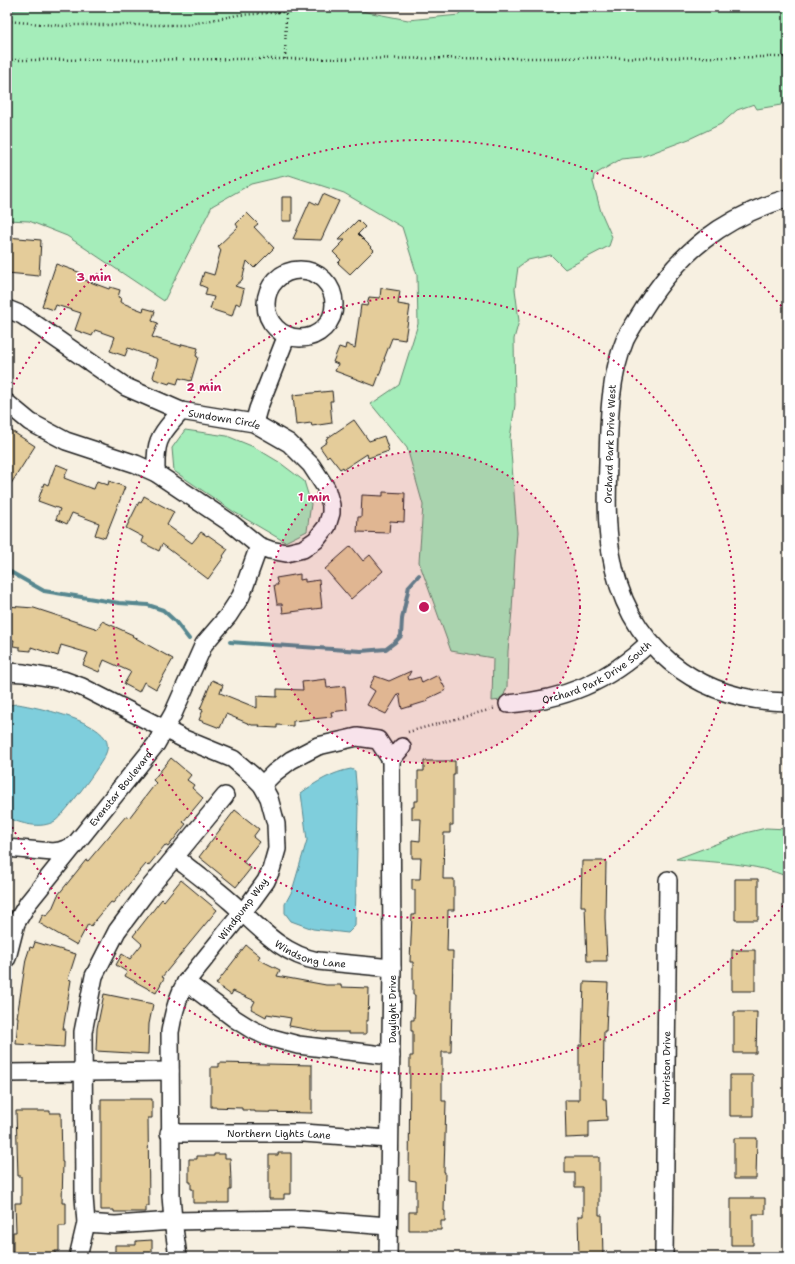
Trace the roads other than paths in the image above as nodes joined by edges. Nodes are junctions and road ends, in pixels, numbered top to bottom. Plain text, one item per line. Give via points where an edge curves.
1 (788, 198) edge
2 (7, 309) edge
3 (287, 335) dead end
4 (7, 403) edge
5 (181, 411) junction
6 (254, 423) junction
7 (156, 473) junction
8 (259, 546) junction
9 (649, 643) junction
10 (7, 672) edge
11 (788, 702) edge
12 (508, 704) road end
13 (165, 729) junction
14 (405, 740) road end
15 (391, 760) junction
16 (262, 785) junction
17 (225, 796) dead end
18 (74, 846) junction
19 (7, 848) edge
20 (176, 858) junction
21 (668, 880) dead end
22 (241, 913) junction
23 (7, 958) edge
24 (392, 968) junction
25 (186, 982) junction
26 (391, 1056) junction
27 (82, 1071) junction
28 (170, 1071) junction
29 (7, 1073) edge
30 (170, 1133) junction
31 (389, 1139) junction
32 (172, 1221) junction
33 (86, 1223) junction
34 (388, 1226) junction
35 (78, 1257) edge
36 (178, 1257) edge
37 (388, 1257) edge
38 (664, 1257) edge

1 - 9 street, Orchard Park Drive West via 725,225 692,249 648,302 626,339 617,363 609,424 609,540 622,596 630,614
2 - 5 street, Sundown Circle via 22,315 126,387
3 - 6 street
4 - 7 street, Sundown Circle via 30,422 66,441
5 - 6 street, Sundown Circle
5 - 7 street via 159,442
6 - 8 street, Sundown Circle via 289,443 312,465 326,488 331,505 327,526 316,540 303,549 286,553
7 - 8 street, Sundown Circle via 232,524
8 - 13 street via 241,596 204,644
9 - 11 street, Orchard Park Drive South via 675,666 708,686 744,698
9 - 12 street, Orchard Park Drive South via 621,667 577,690 545,700
10 - 13 street, Windpump Way via 63,680
13 - 16 street, Windpump Way via 233,759
13 - 18 street, Evenstar Boulevard via 150,753
14 - 15 street
15 - 16 street via 378,740 357,737 318,746 291,760
15 - 24 street, Daylight Drive
16 - 22 street, Windpump Way via 274,811 277,849 266,881
17 - 20 street
18 - 19 street via 53,852
18 - 23 street, Evenstar Boulevard via 22,912 14,928
20 - 22 street, Windsong Lane
20 - 27 street via 117,931 94,976 83,1032
21 - 38 street, Norriston Drive
22 - 24 street, Windsong Lane via 278,945 306,959
22 - 25 street, Windpump Way
24 - 26 street, Daylight Drive
25 - 26 street via 235,1019 268,1037 298,1045
25 - 28 street, Windpump Way via 172,1017
26 - 31 street, Daylight Drive
27 - 28 street
27 - 29 street
27 - 33 street
28 - 30 street, Windpump Way
30 - 31 street, Northern Lights Lane via 303,1133
30 - 32 street, Windpump Way
31 - 34 street, Daylight Drive
32 - 33 street via 115,1225
32 - 34 street via 300,1219
32 - 36 street, Windpump Way
33 - 35 street
34 - 37 street, Daylight Drive

